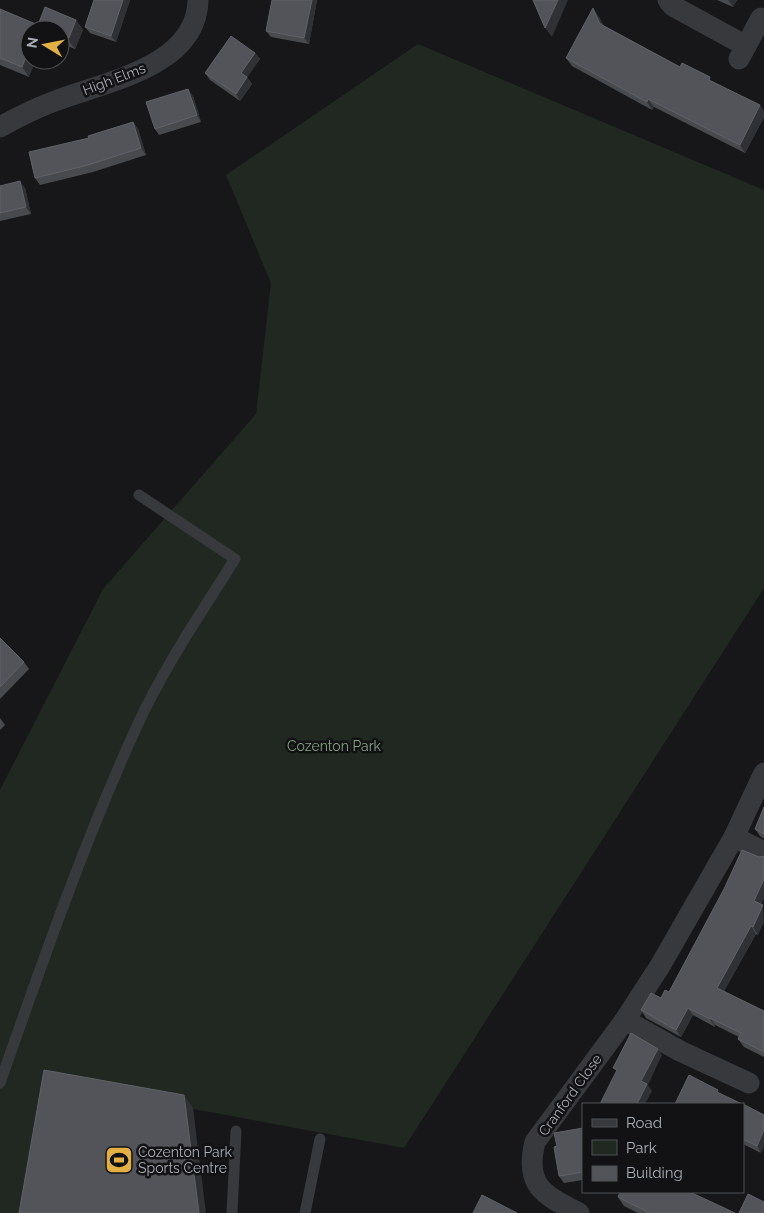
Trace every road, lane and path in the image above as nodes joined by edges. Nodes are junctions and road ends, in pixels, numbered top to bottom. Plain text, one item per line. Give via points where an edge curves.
1 (198, 0) edge
2 (668, 0) edge
3 (761, 18) dead end
4 (0, 127) edge
5 (139, 495) dead end
6 (764, 773) edge
7 (734, 837) junction
8 (764, 852) edge
9 (625, 1020) junction
10 (0, 1083) edge
11 (749, 1083) dead end
12 (236, 1131) dead end
13 (320, 1138) dead end
14 (232, 1213) edge
15 (305, 1213) edge
16 (578, 1213) edge

1 - 4 street, High Elms via 194,24 174,50 159,61 136,73 56,101
2 - 3 street via 742,53
5 - 10 lane via 235,559 177,652 138,725 64,901
6 - 7 street, Cranford Close
7 - 8 street
7 - 9 street, Cranford Close
9 - 11 street via 680,1051
9 - 16 street, Cranford Close via 535,1142 531,1171 536,1182 546,1194
12 - 14 lane
13 - 15 lane

